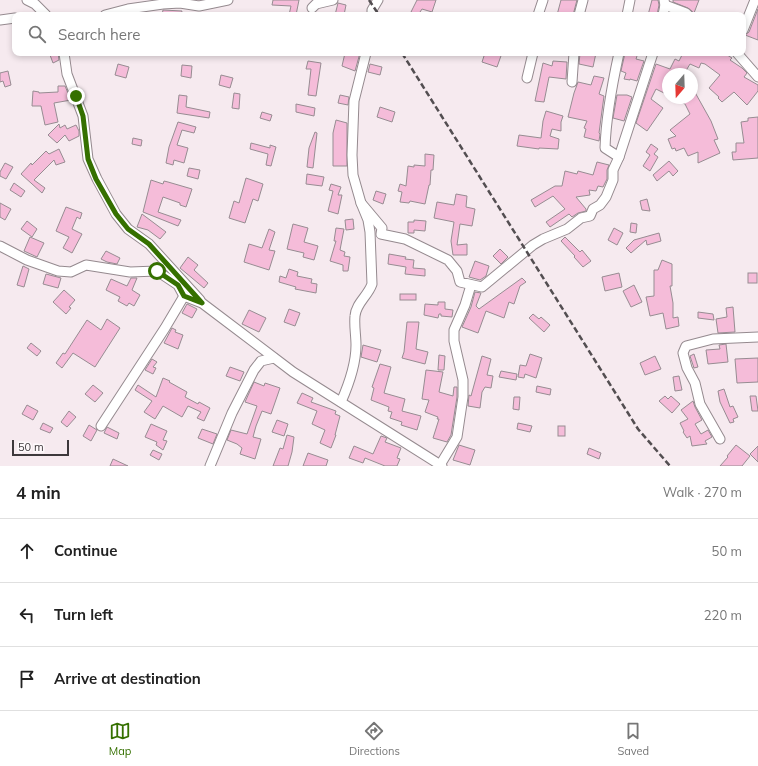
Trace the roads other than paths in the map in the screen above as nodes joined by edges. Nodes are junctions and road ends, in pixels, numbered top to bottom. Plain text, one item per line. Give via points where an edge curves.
1 (27, 0) edge
2 (228, 0) edge
3 (333, 0) edge
4 (375, 0) edge
5 (544, 0) edge
6 (583, 0) edge
7 (630, 0) edge
8 (755, 0) edge
9 (664, 2) edge
10 (312, 8) dead end
11 (43, 12) edge
12 (116, 12) edge
13 (372, 12) edge
14 (539, 12) edge
15 (580, 12) edge
16 (628, 12) edge
17 (663, 12) edge
18 (684, 12) edge
19 (12, 18) edge
20 (0, 20) edge
21 (746, 22) edge
22 (65, 56) edge
23 (365, 56) edge
24 (532, 56) edge
25 (574, 56) edge
26 (618, 56) edge
27 (652, 56) edge
28 (739, 56) edge
29 (758, 77) edge
30 (527, 78) dead end
31 (572, 82) dead end
32 (619, 157) junction
33 (361, 204) junction
34 (0, 246) edge
35 (471, 285) junction
36 (184, 296) junction
37 (202, 303) junction
38 (758, 337) edge
39 (274, 358) junction
40 (340, 402) junction
41 (101, 426) dead end
42 (720, 439) dead end
43 (210, 466) edge
44 (441, 466) edge

1 - 11 street
2 - 12 street via 199,6 163,4
3 - 10 street via 316,4
4 - 13 street
5 - 14 street
6 - 15 street
7 - 16 street
8 - 21 street
9 - 17 street
9 - 18 street
19 - 20 street
22 - 37 street via 68,74 83,116 88,159 96,179 116,214 128,229 149,244
23 - 33 street via 354,101 352,138 353,175
24 - 30 street
25 - 31 street
26 - 32 street via 610,92 605,148
27 - 32 street
28 - 29 street
32 - 35 street via 606,197 600,205 592,209 590,216 581,218 567,229 533,245 482,287
33 - 35 street via 382,228 381,234 405,239 448,260 457,271 460,282
33 - 40 street via 370,232 372,284 370,291 358,305 355,316 356,345 353,369
34 - 36 street via 27,260 58,271 71,272 86,265 130,272 157,271 178,285
35 - 44 street via 454,330 463,380 457,437
36 - 37 street
36 - 41 street
37 - 39 street
38 - 42 street via 713,339 686,346 683,353 700,404
39 - 40 street
39 - 43 street via 261,361 254,370 232,413
40 - 44 street

